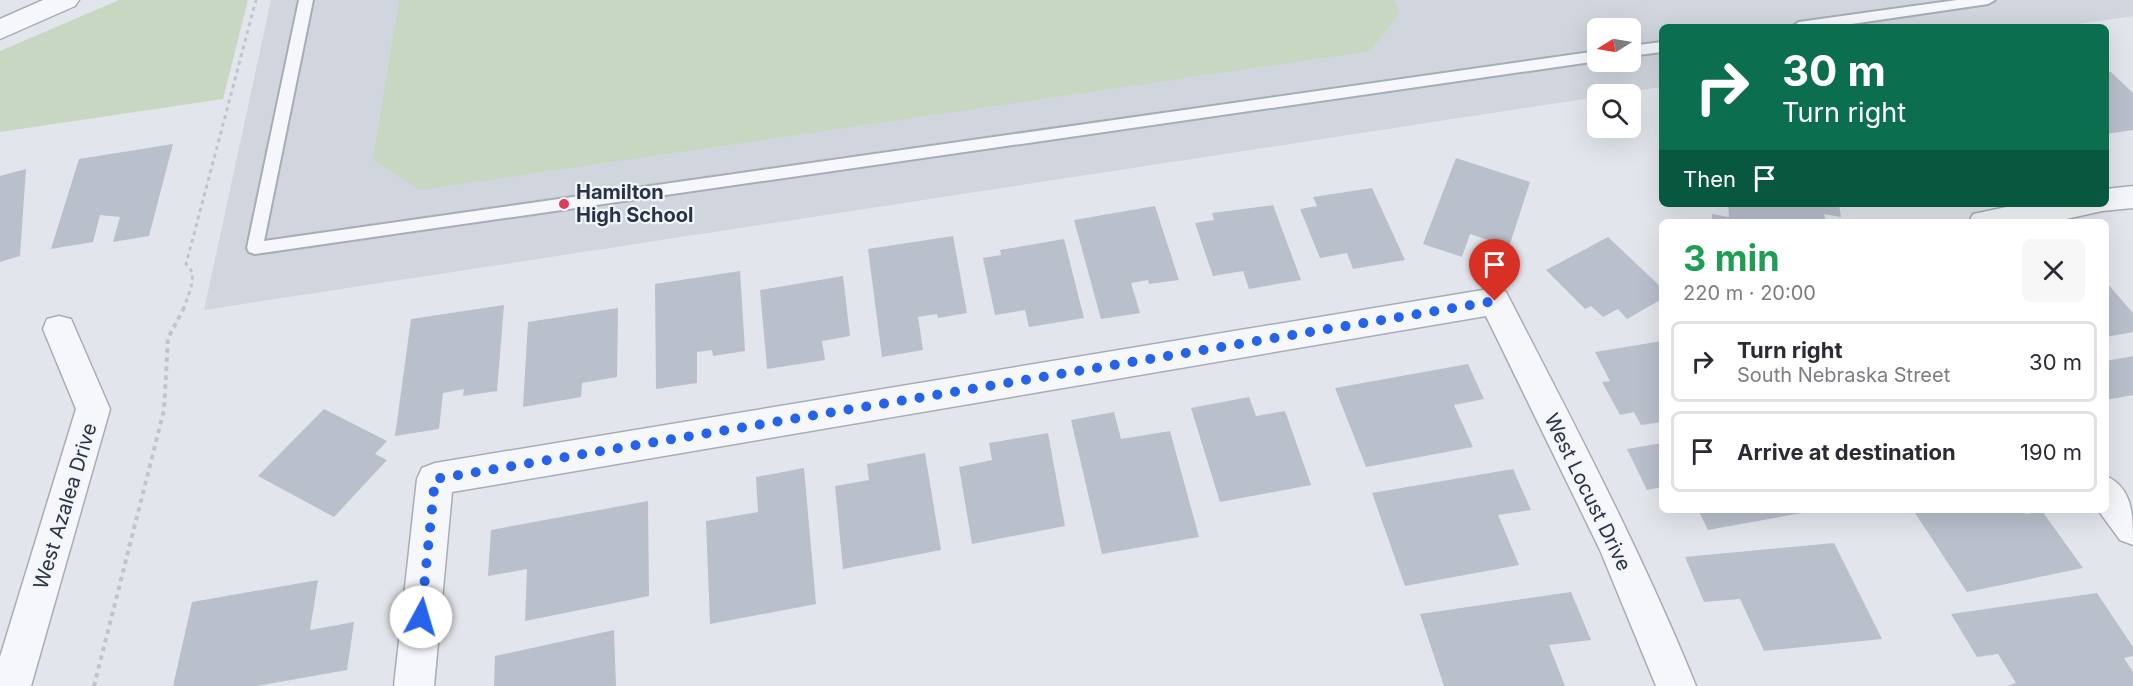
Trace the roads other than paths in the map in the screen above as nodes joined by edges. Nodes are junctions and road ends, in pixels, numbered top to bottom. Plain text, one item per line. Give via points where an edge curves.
1 (66, 0) edge
2 (306, 0) edge
3 (1988, 0) edge
4 (1820, 24) edge
5 (0, 30) edge
6 (1659, 47) edge
7 (1641, 50) edge
8 (1587, 58) edge
9 (2133, 197) edge
10 (2109, 201) edge
11 (2073, 207) edge
12 (2002, 219) edge
13 (59, 329) dead end
14 (2109, 496) edge
15 (2133, 528) edge
16 (11, 686) edge
17 (414, 686) edge
18 (1676, 686) edge

1 - 5 street
2 - 8 lane via 255,248
3 - 4 lane
6 - 7 lane
9 - 10 street
11 - 12 street
13 - 16 street, West Azalea Drive via 93,410
14 - 15 street
17 - 18 street, West Locust Drive via 435,479 1495,301 1614,545

